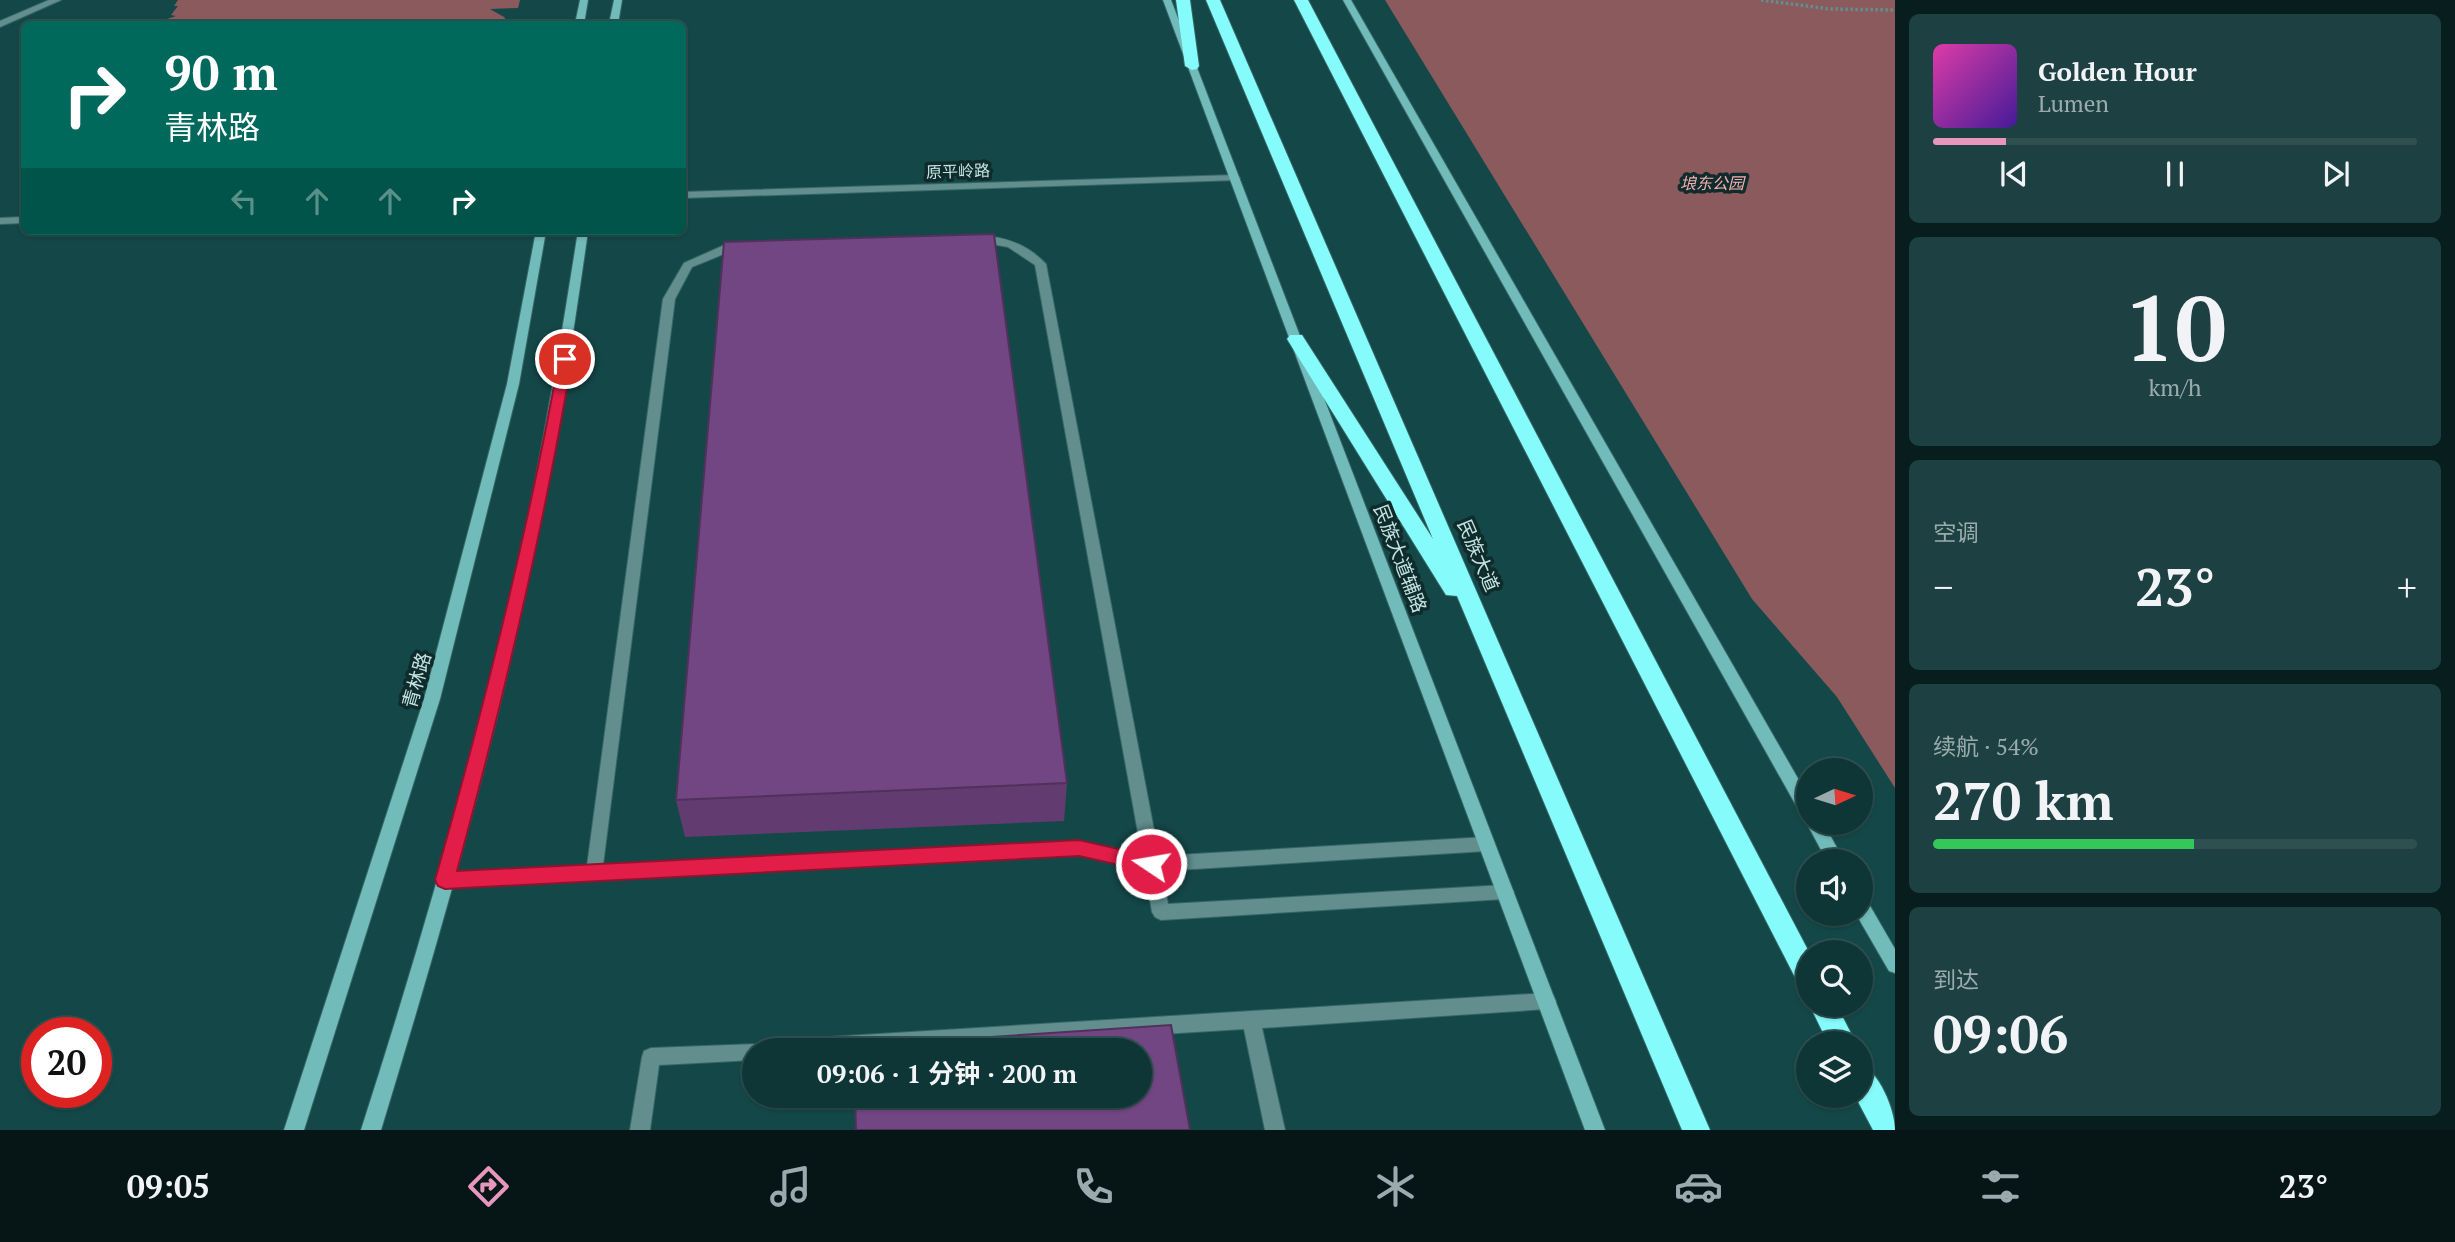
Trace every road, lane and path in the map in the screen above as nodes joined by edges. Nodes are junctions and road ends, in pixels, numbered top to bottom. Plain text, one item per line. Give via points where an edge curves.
1 (57, 0) edge
2 (584, 0) edge
3 (618, 0) edge
4 (1167, 0) edge
5 (1183, 0) edge
6 (1213, 0) edge
7 (1301, 0) edge
8 (1347, 0) edge
9 (1761, 0) edge
10 (1895, 10) edge
11 (580, 21) edge
12 (614, 21) edge
13 (0, 24) edge
14 (1192, 66) junction
15 (1235, 178) junction
16 (686, 194) edge
17 (21, 220) edge
18 (0, 221) edge
19 (540, 235) edge
20 (582, 235) edge
21 (964, 240) edge
22 (760, 245) edge
23 (1296, 339) junction
24 (1488, 642) junction
25 (1796, 790) edge
26 (1487, 844) junction
27 (1151, 864) junction
28 (594, 873) junction
29 (445, 880) junction
30 (1505, 892) junction
31 (1873, 926) edge
32 (1796, 953) edge
33 (1895, 965) edge
34 (1546, 1001) junction
35 (1251, 1020) junction
36 (958, 1038) edge
37 (742, 1052) edge
38 (1873, 1102) edge
39 (294, 1130) edge
40 (371, 1130) edge
41 (640, 1130) edge
42 (1275, 1130) edge
43 (1595, 1130) edge
44 (1696, 1130) edge
45 (1888, 1130) edge

1 - 13 street
2 - 11 street
3 - 12 street
4 - 14 street, 民族大道辅路
5 - 14 highway
6 - 24 highway, 民族大道
7 - 32 highway
8 - 25 street
9 - 10 path via 1830,9
14 - 15 street, 民族大道辅路
15 - 16 street, 原平岭路
15 - 23 street, 民族大道辅路
17 - 18 street
19 - 39 street, 青林路 via 513,384 432,699
20 - 29 street via 552,439 493,704
21 - 27 street via 991,239 1020,246 1040,264
22 - 28 street via 733,245 688,265 669,299
23 - 24 highway
23 - 26 street, 民族大道辅路
24 - 44 highway, 民族大道
26 - 27 street
26 - 30 street, 民族大道辅路
27 - 28 street via 1079,848
27 - 30 street via 1161,912
28 - 29 street
29 - 40 street
30 - 34 street, 民族大道辅路
31 - 33 street
34 - 35 street
34 - 43 street, 民族大道辅路
35 - 36 street
35 - 42 street
37 - 41 street via 651,1057
38 - 45 highway

